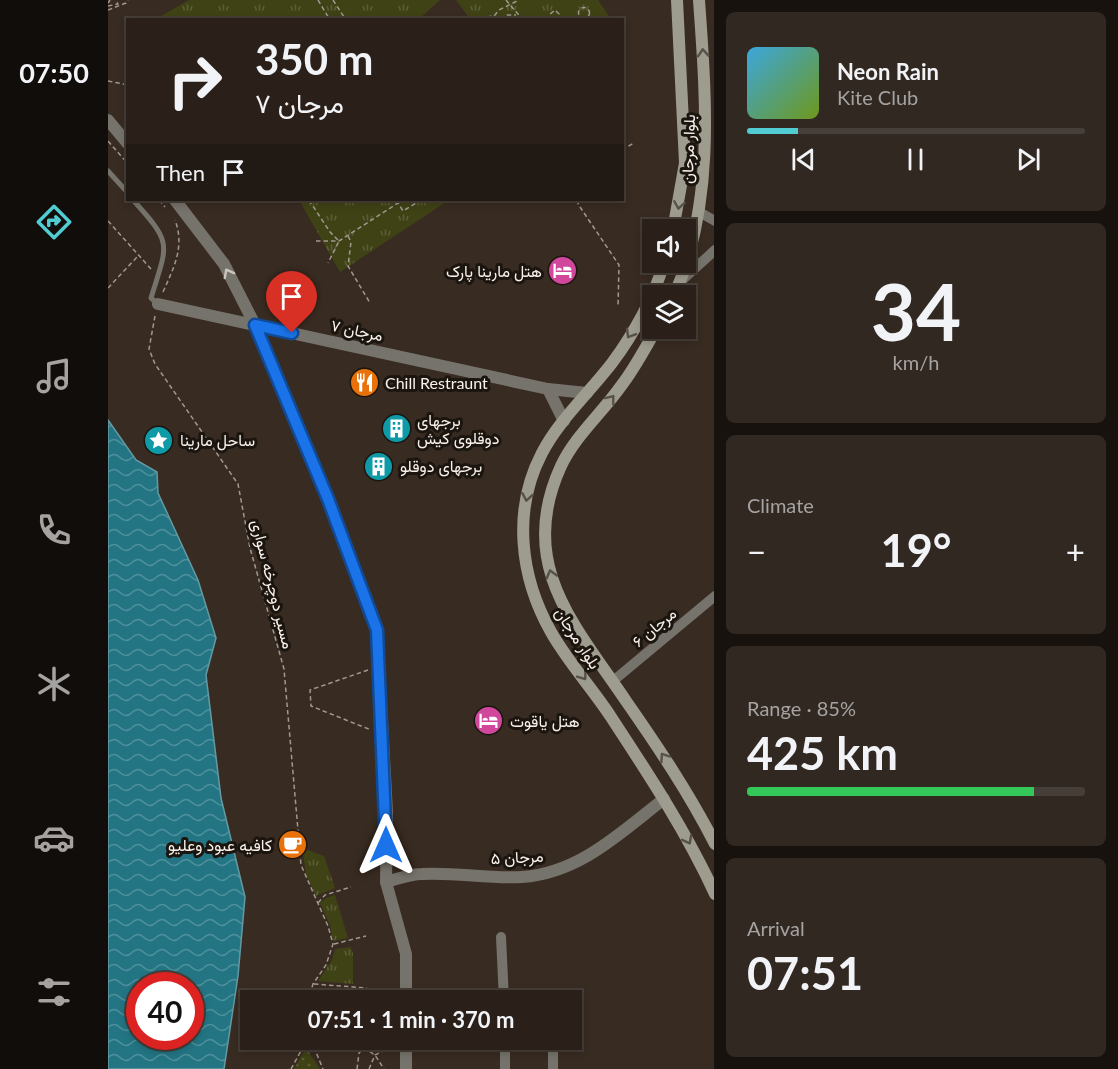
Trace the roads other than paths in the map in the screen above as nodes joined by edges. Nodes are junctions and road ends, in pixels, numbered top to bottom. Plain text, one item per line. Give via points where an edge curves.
1 (677, 0) edge
2 (699, 0) edge
3 (108, 120) edge
4 (126, 142) edge
5 (108, 171) edge
6 (126, 191) edge
7 (134, 201) edge
8 (176, 201) edge
9 (701, 213) junction
10 (675, 219) edge
11 (714, 220) edge
12 (714, 250) edge
13 (659, 273) edge
14 (681, 281) junction
15 (679, 285) edge
16 (158, 304) joint
17 (255, 325) junction
18 (650, 339) edge
19 (548, 389) junction
20 (587, 393) junction
21 (564, 421) junction
22 (714, 596) edge
23 (613, 681) junction
24 (596, 694) junction
25 (664, 799) junction
26 (714, 844) edge
27 (386, 882) junction
28 (714, 894) edge
29 (501, 937) dead end
30 (406, 990) edge
31 (504, 990) edge
32 (406, 1050) edge
33 (505, 1050) edge
34 (553, 1050) edge
35 (406, 1069) edge
36 (505, 1069) edge
37 (553, 1069) edge

1 -> 10 main road, بلوار مرجان via 685,163
9 -> 2 main road, بلوار مرجان via 707,167
3 - 4 street
5 - 6 lane
7 - 16 lane via 165,240 165,253 150,298
17 -> 8 street via 224,264
9 - 11 street
9 - 14 main road, بلوار مرجان
12 - 14 street
13 -> 20 main road, بلوار مرجان via 641,315 613,362
14 - 15 main road, بلوار مرجان
16 - 17 street, مرجان ۷
17 - 19 street, مرجان ۷
17 - 27 street via 328,499 377,630
23 -> 18 main road, بلوار مرجان via 569,620 555,590 544,529 549,498 562,465 622,385
19 - 20 street, مرجان ۷
19 - 21 street
20 - 21 main road, بلوار مرجان
21 -> 24 main road, بلوار مرجان via 542,453 528,490 522,529 525,559 534,597 551,633
22 - 23 street, مرجان ۶
23 - 24 main road
26 -> 23 main road, بلوار مرجان via 674,772
24 - 25 main road, بلوار مرجان
25 - 27 street, مرجان ۵ via 594,852 557,871 522,877 420,873
25 -> 28 main road, بلوار مرجان
27 - 30 street via 406,954
29 - 31 street
32 - 35 street
33 - 36 street
34 - 37 street

